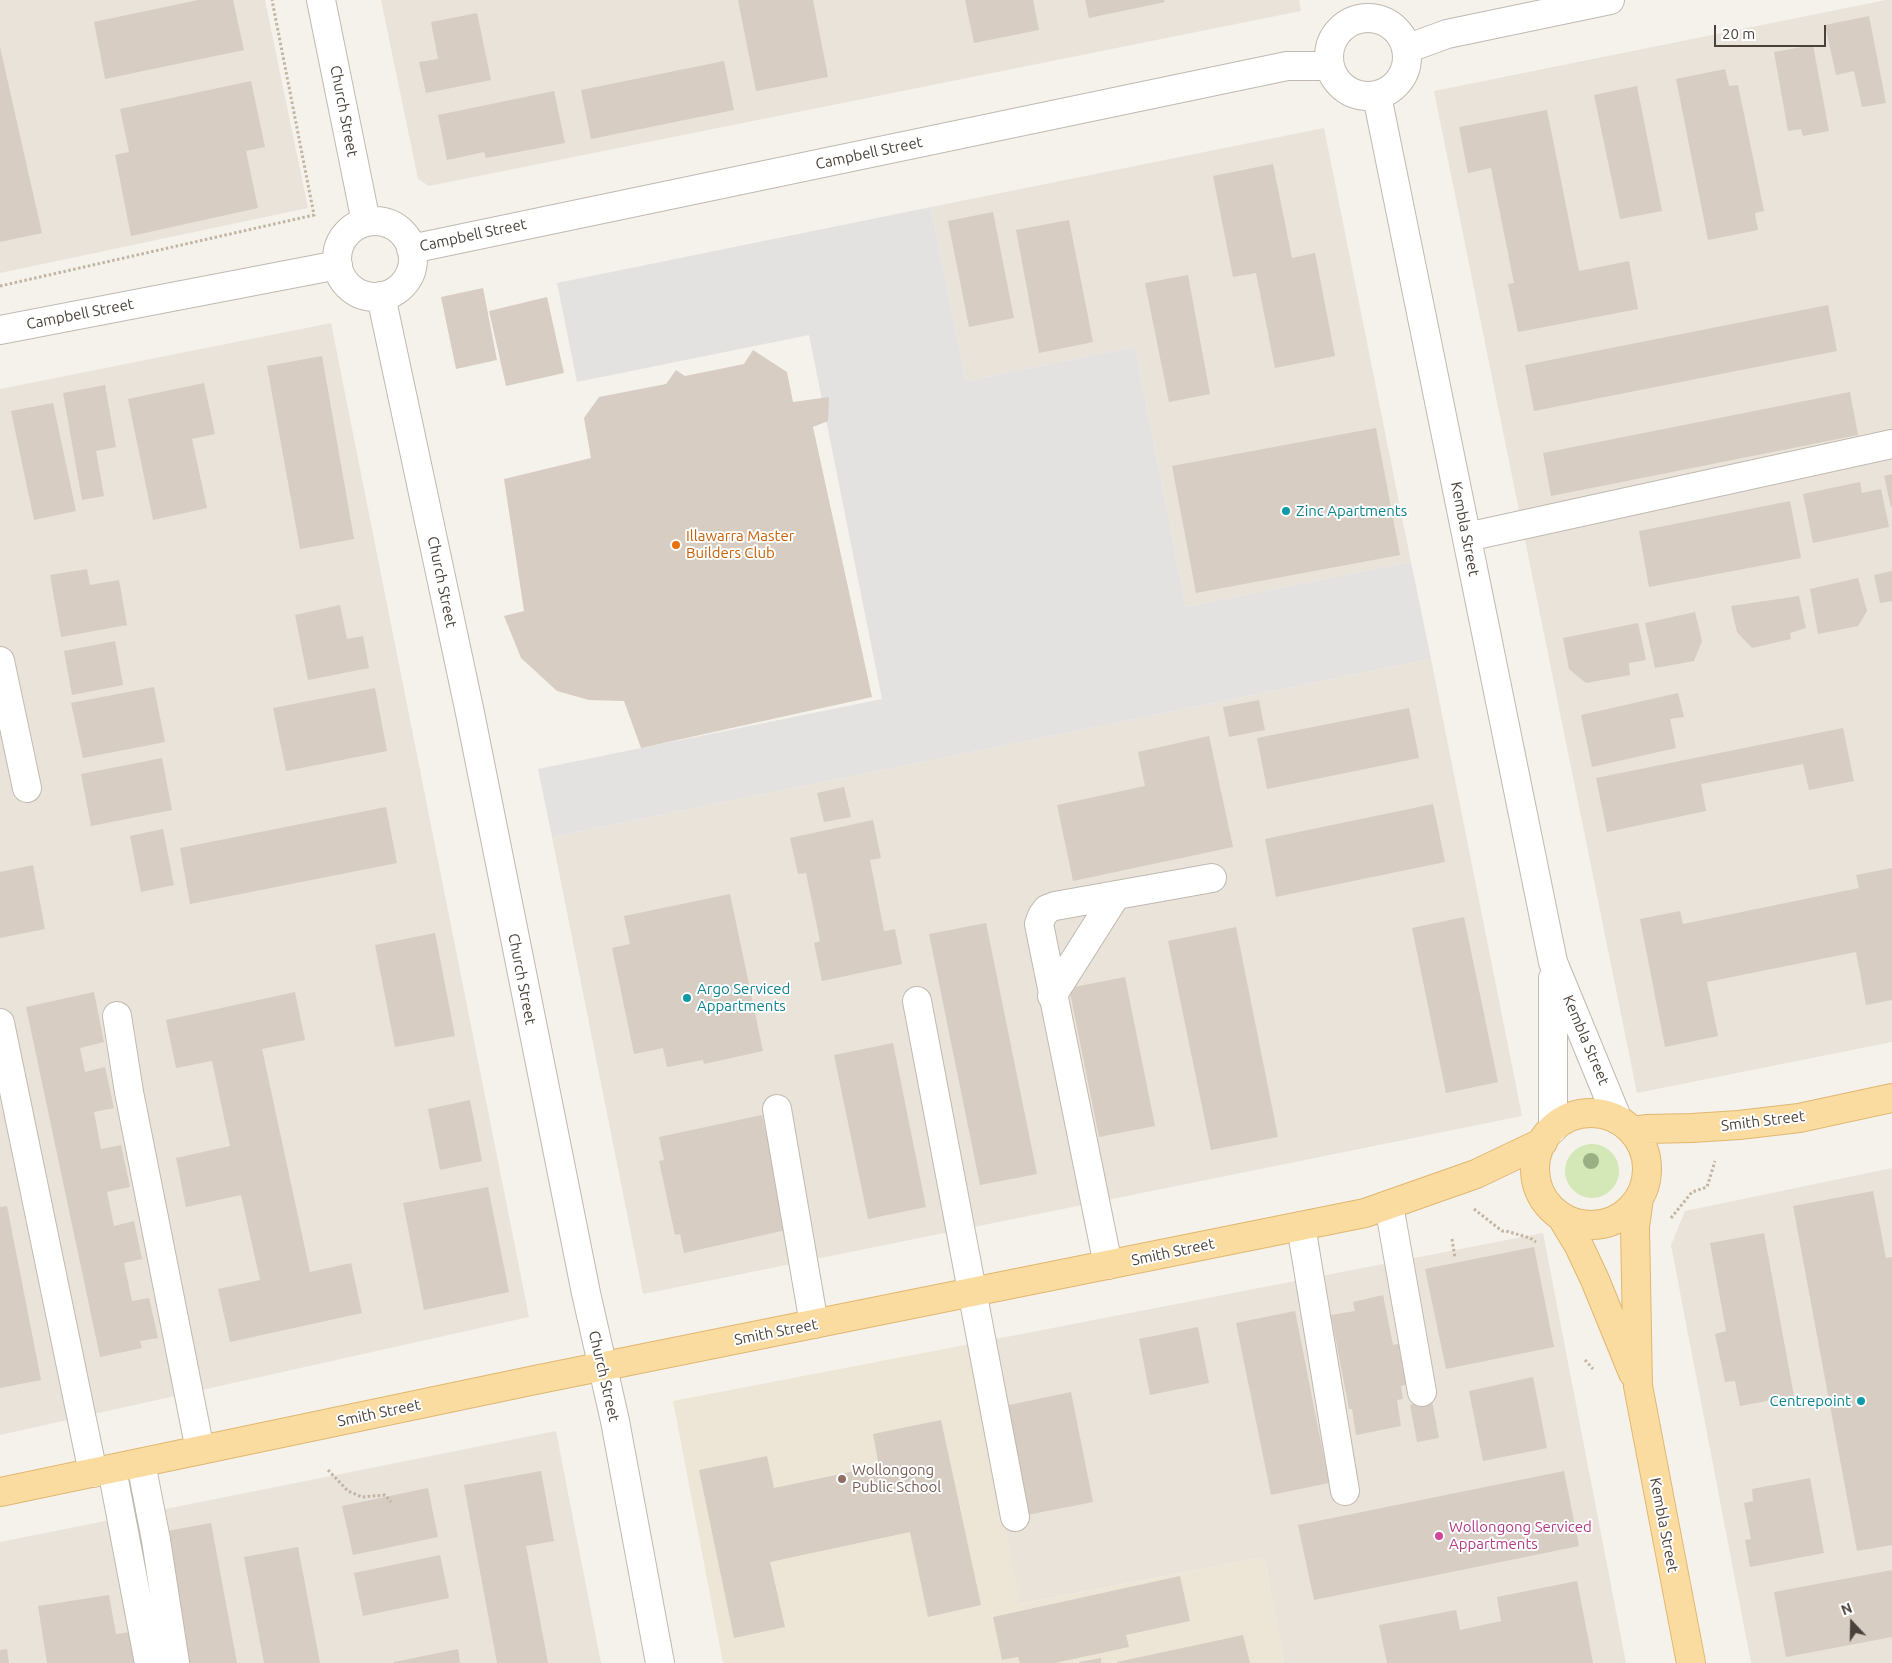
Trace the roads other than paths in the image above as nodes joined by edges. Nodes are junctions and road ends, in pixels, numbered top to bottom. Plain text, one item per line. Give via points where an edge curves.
1 (321, 0) edge
2 (1610, 0) edge
3 (1354, 10) edge
4 (1406, 50) junction
5 (1329, 66) junction
6 (1377, 96) junction
7 (366, 222) junction
8 (411, 249) junction
9 (338, 265) junction
10 (381, 296) junction
11 (0, 330) edge
12 (1892, 444) edge
13 (1467, 537) junction
14 (0, 661) edge
15 (27, 788) dead end
16 (1212, 878) dead end
17 (1116, 895) junction
18 (1553, 962) junction
19 (1052, 996) junction
20 (917, 1001) dead end
21 (117, 1016) dead end
22 (0, 1023) edge
23 (1892, 1098) edge
24 (777, 1109) dead end
25 (1625, 1125) junction
26 (1548, 1135) junction
27 (1639, 1198) junction
28 (1389, 1205) junction
29 (1561, 1216) junction
30 (1302, 1226) junction
31 (1108, 1265) junction
32 (971, 1292) junction
33 (814, 1324) junction
34 (602, 1367) junction
35 (1638, 1386) junction
36 (1422, 1392) dead end
37 (200, 1450) junction
38 (141, 1463) junction
39 (102, 1471) junction
40 (0, 1492) edge
41 (1345, 1492) dead end
42 (1015, 1518) dead end
43 (149, 1663) edge
44 (175, 1663) edge
45 (660, 1663) edge
46 (1691, 1663) edge

1 - 7 street, Church Street
2 - 4 street via 1447,34
3 - 4 street via 1390,25 1405,43
3 - 5 street via 1329,47
4 - 6 street via 1406,69 1399,81
5 - 6 street via 1339,85 1350,93 1363,97
5 - 8 street, Campbell Street via 1287,66
6 - 13 street, Kembla Street
7 - 8 street via 391,225 402,232
7 - 9 street via 345,236 336,259
8 - 10 street via 412,268 407,279 399,288
9 - 10 street via 344,282 353,291 364,296
9 - 11 street, Campbell Street
10 - 34 street, Church Street via 468,703
12 - 13 street
13 - 18 street, Kembla Street
14 - 15 street
16 - 17 street
17 - 19 street
17 - 19 street via 1055,906 1042,916 1038,924 1039,933
18 - 25 street, Kembla Street
18 - 26 street, Kembla Street
19 - 31 street
20 - 32 street
21 - 37 street
22 - 39 street
23 - 25 main road, Smith Street via 1799,1118 1739,1125
24 - 33 street
25 - 26 main road via 1602,1114 1584,1113 1567,1118
25 - 27 main road via 1643,1146 1647,1164 1646,1182
26 - 28 main road, Smith Street via 1476,1174
26 - 29 main road via 1536,1158 1535,1175 1548,1205
27 - 29 main road via 1627,1212 1596,1225 1578,1223
27 - 35 main road, Kembla Street via 1634,1235
28 - 30 main road, Smith Street via 1365,1214
28 - 36 street
29 - 35 main road, Kembla Street via 1595,1280
30 - 31 main road, Smith Street
30 - 41 street
31 - 32 main road, Smith Street
32 - 33 main road, Smith Street
32 - 42 street
33 - 34 main road, Smith Street
34 - 37 main road, Smith Street
34 - 45 street, Church Street
35 - 46 main road, Kembla Street
37 - 38 main road, Smith Street
38 - 39 main road, Smith Street
38 - 44 street
39 - 40 main road, Smith Street
39 - 43 street

